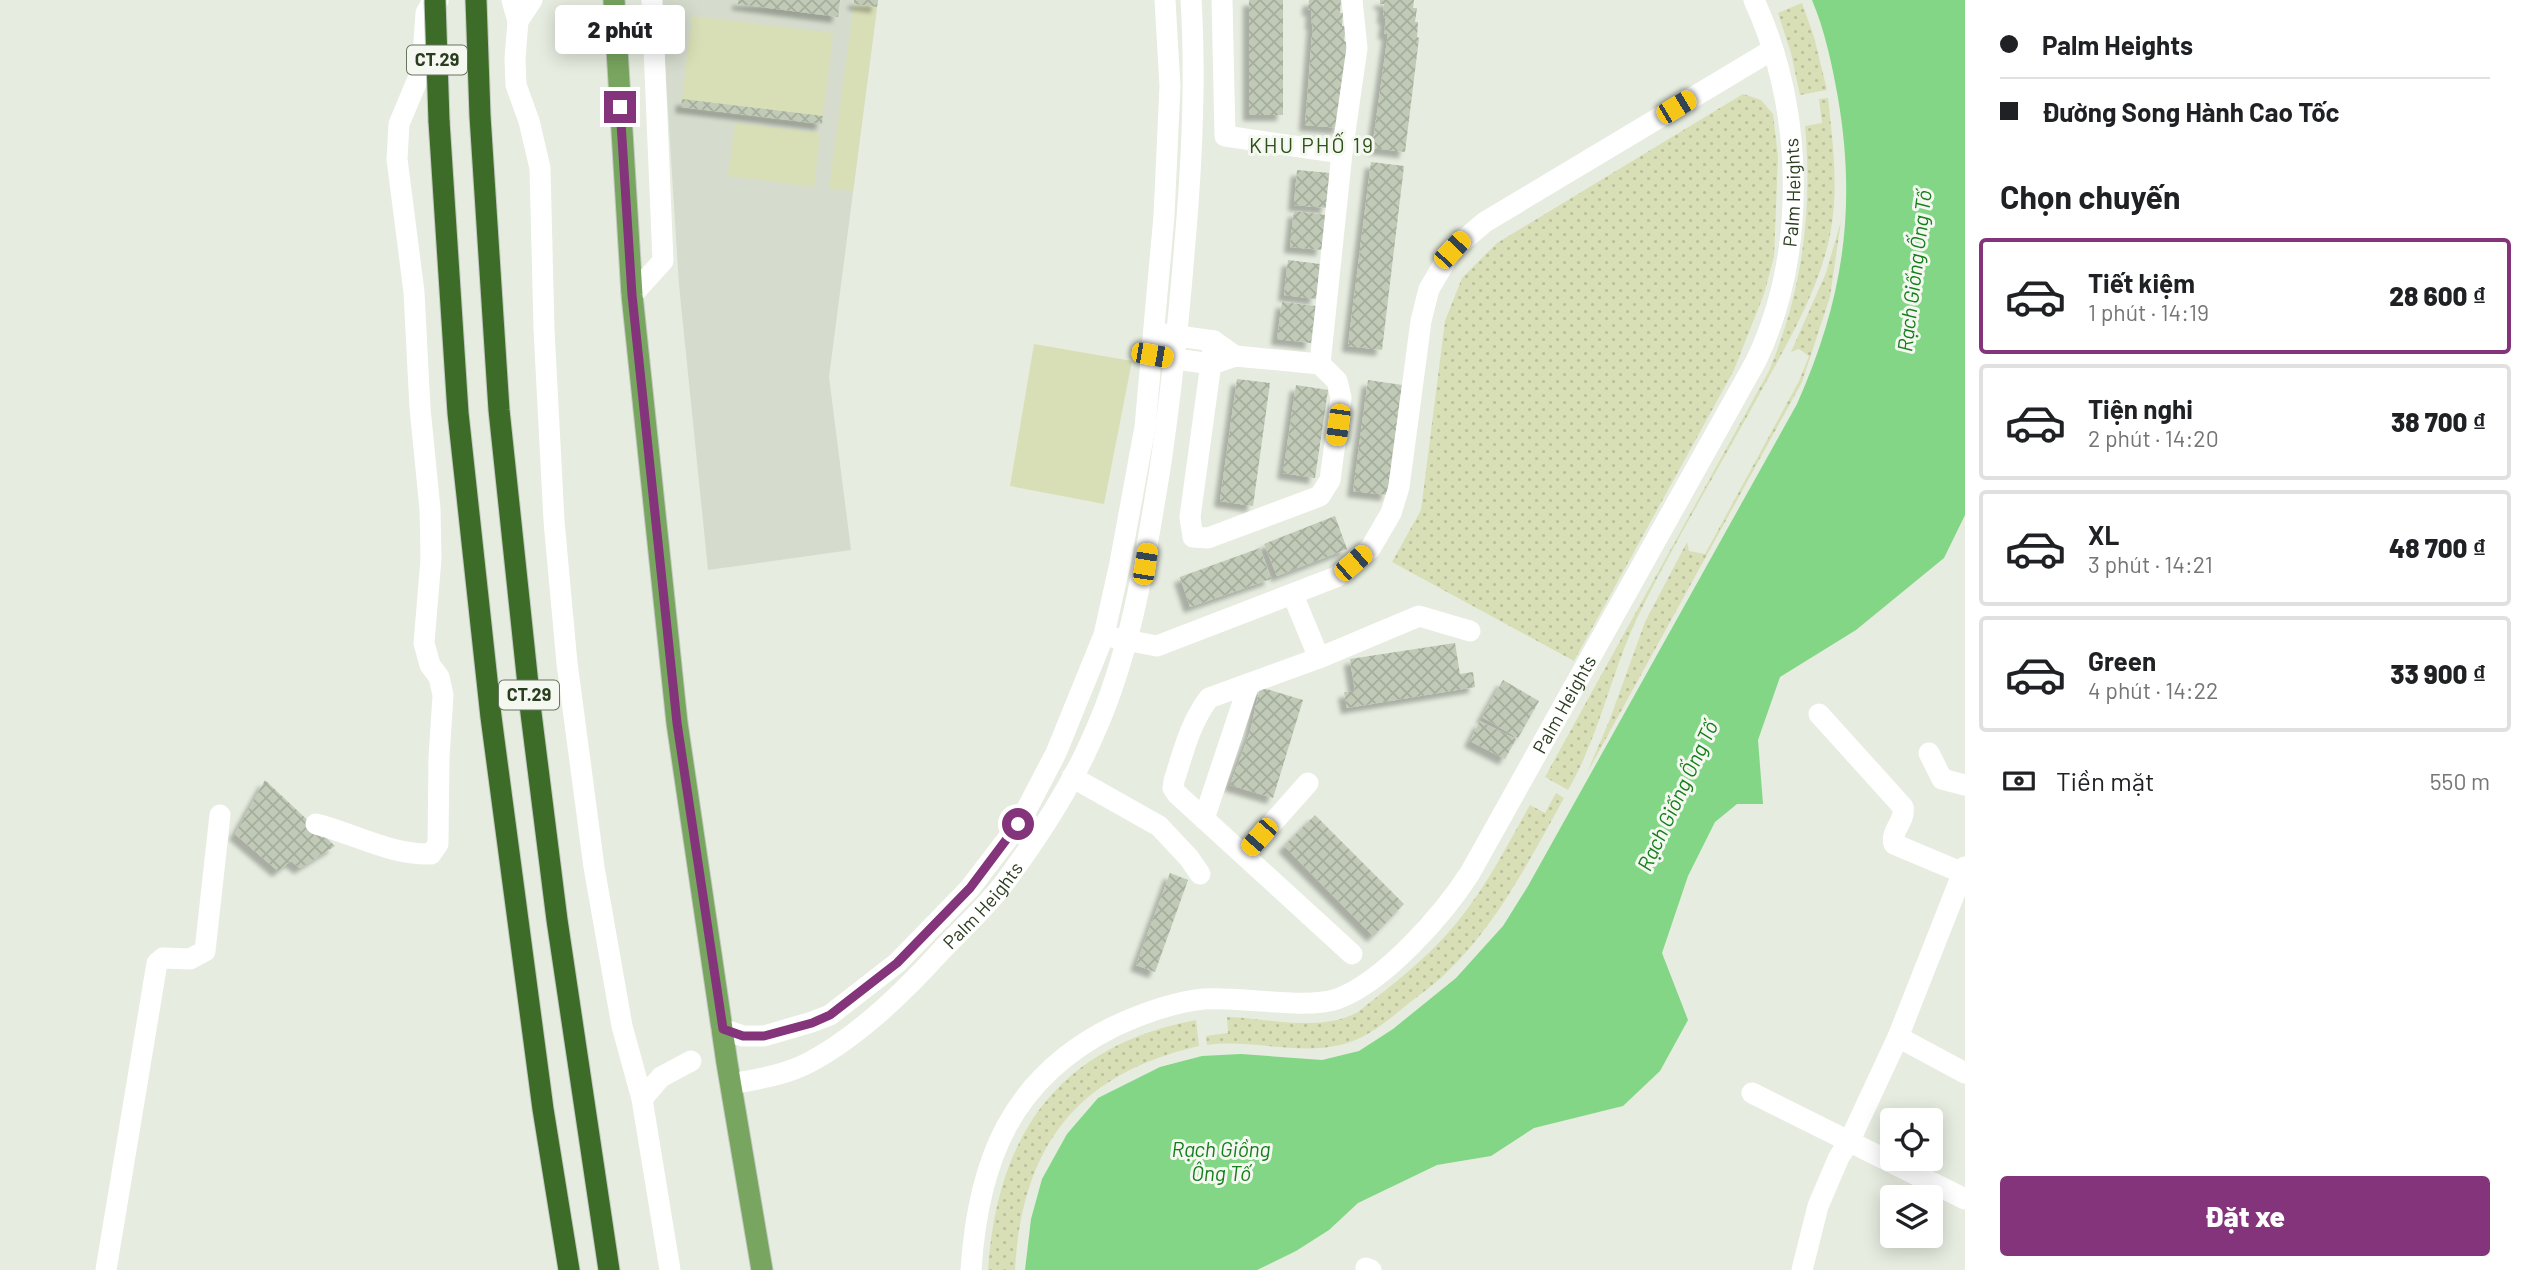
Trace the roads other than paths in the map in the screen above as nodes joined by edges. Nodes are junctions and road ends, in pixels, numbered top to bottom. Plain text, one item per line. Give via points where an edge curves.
1 (435, 0) edge
2 (442, 0) edge
3 (476, 0) edge
4 (512, 0) edge
5 (532, 0) edge
6 (614, 0) edge
7 (652, 0) edge
8 (1166, 0) edge
9 (1191, 0) edge
10 (1222, 0) edge
11 (1352, 0) edge
12 (1754, 0) edge
13 (518, 21) junction
14 (1772, 50) junction
15 (1342, 153) junction
16 (632, 295) junction
17 (1155, 332) junction
18 (1177, 336) junction
19 (1214, 341) junction
20 (1152, 355) junction
21 (1235, 356) junction
22 (1175, 359) junction
23 (1212, 364) junction
24 (1320, 364) junction
25 (1293, 595) junction
26 (1470, 631) dead end
27 (1104, 635) junction
28 (1128, 642) junction
29 (1319, 658) junction
30 (1249, 684) junction
31 (1819, 714) dead end
32 (1929, 753) dead end
33 (1072, 776) junction
34 (1308, 783) dead end
35 (1965, 785) edge
36 (220, 815) dead end
37 (1204, 819) junction
38 (316, 824) dead end
39 (1244, 855) junction
40 (1964, 870) edge
41 (1200, 874) dead end
42 (1352, 954) dead end
43 (723, 1029) junction
44 (1898, 1037) junction
45 (691, 1061) dead end
46 (1965, 1073) edge
47 (731, 1084) junction
48 (1752, 1093) dead end
49 (642, 1099) junction
50 (1850, 1140) junction
51 (1965, 1199) edge
52 (106, 1270) edge
53 (569, 1270) edge
54 (610, 1270) edge
55 (670, 1270) edge
56 (762, 1270) edge
57 (971, 1270) edge
58 (1802, 1270) edge

1 - 53 highway, CT.29, bridge via 458,413 490,704
2 - 38 street via 426,13 422,69 397,139 430,509 425,643 443,695 438,845 431,854 417,855
3 - 54 highway, CT.29 via 499,410 529,699
4 - 13 street
5 - 13 street
6 - 16 main road
7 - 16 street via 663,261
8 - 17 street, Palm Heights via 1170,86
9 - 18 street, Palm Heights via 1191,170
10 - 15 street via 1225,136
11 - 15 street via 1357,48
12 - 14 street, Palm Heights
13 - 49 street via 516,85 540,168 552,494 567,663 594,867 622,1026
14 - 25 street via 1485,222 1452,250 1424,305 1402,471 1391,513 1370,549 1336,577
14 - 57 street, Palm Heights via 1787,116 1792,183 1788,249 1768,332 1749,374 1460,889 1414,942 1344,996 1319,1003 1232,998 1187,1002 1124,1022 1065,1056 1029,1093 992,1158 979,1199
15 - 24 street
16 - 43 main road via 677,723
17 - 18 street
17 - 20 street, Palm Heights
18 - 19 street
18 - 22 street, Palm Heights
19 - 21 street
19 - 23 street
20 - 22 street
20 - 27 street, Palm Heights via 1145,427
21 - 23 street
21 - 24 street
22 - 23 street
22 - 28 street, Palm Heights via 1145,564
23 - 24 street via 1190,517 1193,537 1208,538 1320,496 1330,480 1341,398 1337,380
25 - 28 street via 1157,646
25 - 29 street
26 - 29 street via 1419,616
27 - 28 street
27 - 43 street, Palm Heights via 1056,753 1018,824 961,898 897,963 830,1015 764,1036 743,1036
28 - 33 street, Palm Heights via 1094,735
29 - 30 street
30 - 37 street
30 - 37 street via 1209,698 1182,753 1173,788
31 - 40 street via 1903,807 1894,844
32 - 35 street via 1942,779
33 - 41 street via 1158,826
33 - 47 street, Palm Heights via 1051,816 1000,888 869,1020 809,1063
34 - 39 street
36 - 52 street via 205,951 190,959 163,958 157,963
37 - 39 street
39 - 42 street
40 - 44 street
43 - 47 main road
44 - 46 street
44 - 50 street
45 - 49 street via 661,1077
47 - 56 main road
48 - 50 street
49 - 55 street
50 - 51 street
50 - 58 street via 1818,1206

